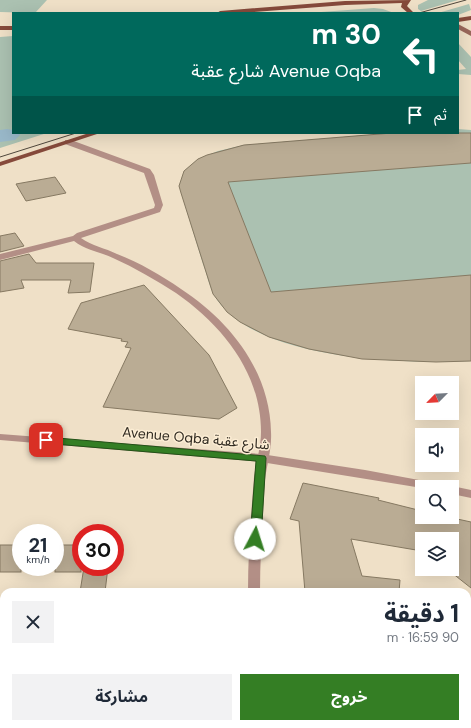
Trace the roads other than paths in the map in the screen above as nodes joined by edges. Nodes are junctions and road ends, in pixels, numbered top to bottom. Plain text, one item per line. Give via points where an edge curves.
1 (407, 1) edge
2 (233, 12) edge
3 (410, 12) edge
4 (471, 18) edge
5 (459, 20) edge
6 (459, 27) edge
7 (0, 28) edge
8 (12, 28) edge
9 (471, 34) edge
10 (93, 134) edge
11 (68, 142) junction
12 (0, 164) edge
13 (76, 238) junction
14 (0, 257) edge
15 (0, 437) edge
16 (261, 458) junction
17 (415, 483) edge
18 (459, 491) edge
19 (471, 494) edge
20 (254, 588) edge

1 - 2 main road
1 - 3 main road via 404,7
4 - 5 main road
6 - 9 main road
7 - 8 main road
10 - 11 main road
11 - 12 main road
11 - 13 street via 147,171 159,205 157,210 150,213
13 - 14 street
13 - 16 street via 117,256 165,282 208,313 233,339 252,368 262,397 266,433
15 - 16 street, Avenue Oqba شارع عقبة
16 - 17 street, Avenue Oqba شارع عقبة
16 - 20 street
18 - 19 street

